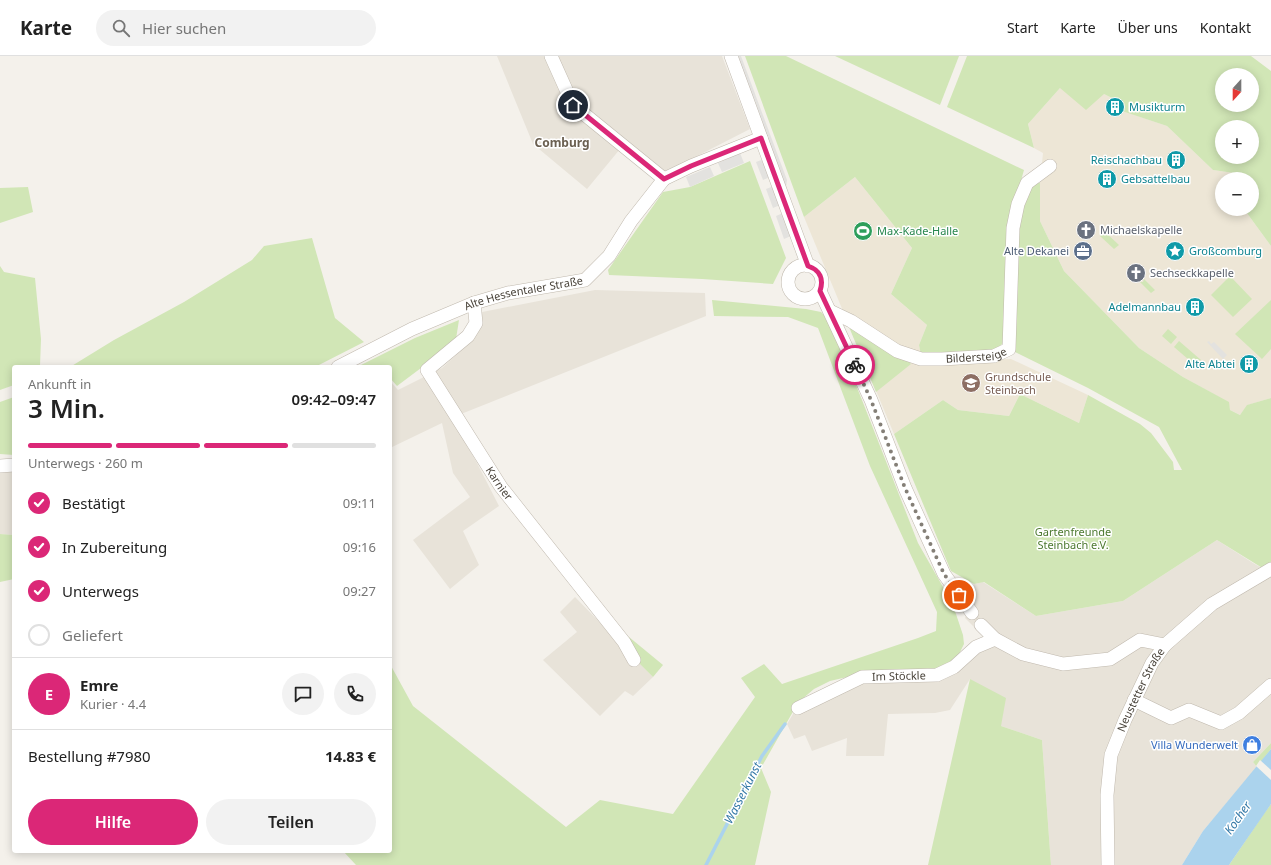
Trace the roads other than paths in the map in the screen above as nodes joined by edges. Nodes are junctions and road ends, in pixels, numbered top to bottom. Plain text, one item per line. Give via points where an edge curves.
1 (551, 56) edge
2 (731, 56) edge
3 (761, 138) junction
4 (1050, 166) dead end
5 (664, 179) junction
6 (808, 266) junction
7 (820, 291) junction
8 (474, 303) junction
9 (830, 311) junction
10 (342, 365) edge
11 (12, 465) edge
12 (0, 466) edge
13 (1271, 569) edge
14 (972, 613) dead end
15 (981, 625) dead end
16 (995, 638) junction
17 (1165, 645) junction
18 (634, 660) dead end
19 (1271, 685) edge
20 (1134, 700) junction
21 (798, 708) dead end
22 (1108, 865) edge

1 - 5 street via 573,105
2 - 3 street
3 - 5 street, Alte Hessentaler Straße
3 - 6 street
4 - 9 street, Bildersteige via 1027,183 1018,204 1013,228 1009,349 994,356 942,359 915,357 897,351 851,321
5 - 8 street, Alte Hessentaler Straße via 631,221 609,256 585,280 508,293
6 - 7 street via 820,275
6 - 7 street via 793,271 788,280 790,290 793,295 802,299 812,298
7 - 9 street
8 - 10 street, Alte Hessentaler Straße via 412,329
8 - 18 street, Karnier via 476,323 468,336 427,370 501,487 624,642
9 - 14 street via 871,400 905,488 944,574
11 - 12 street
13 - 17 street, Neustetter Straße via 1212,604
15 - 16 street
16 - 17 street via 1024,654 1063,664 1110,659 1140,640
16 - 21 street, Im Stöckle via 976,647 954,667 936,675 862,677
17 - 20 street, Neustetter Straße via 1152,663
19 - 20 street via 1239,713 1221,723 1189,710 1172,718
20 - 22 street, Neustetter Straße via 1111,755 1107,795

